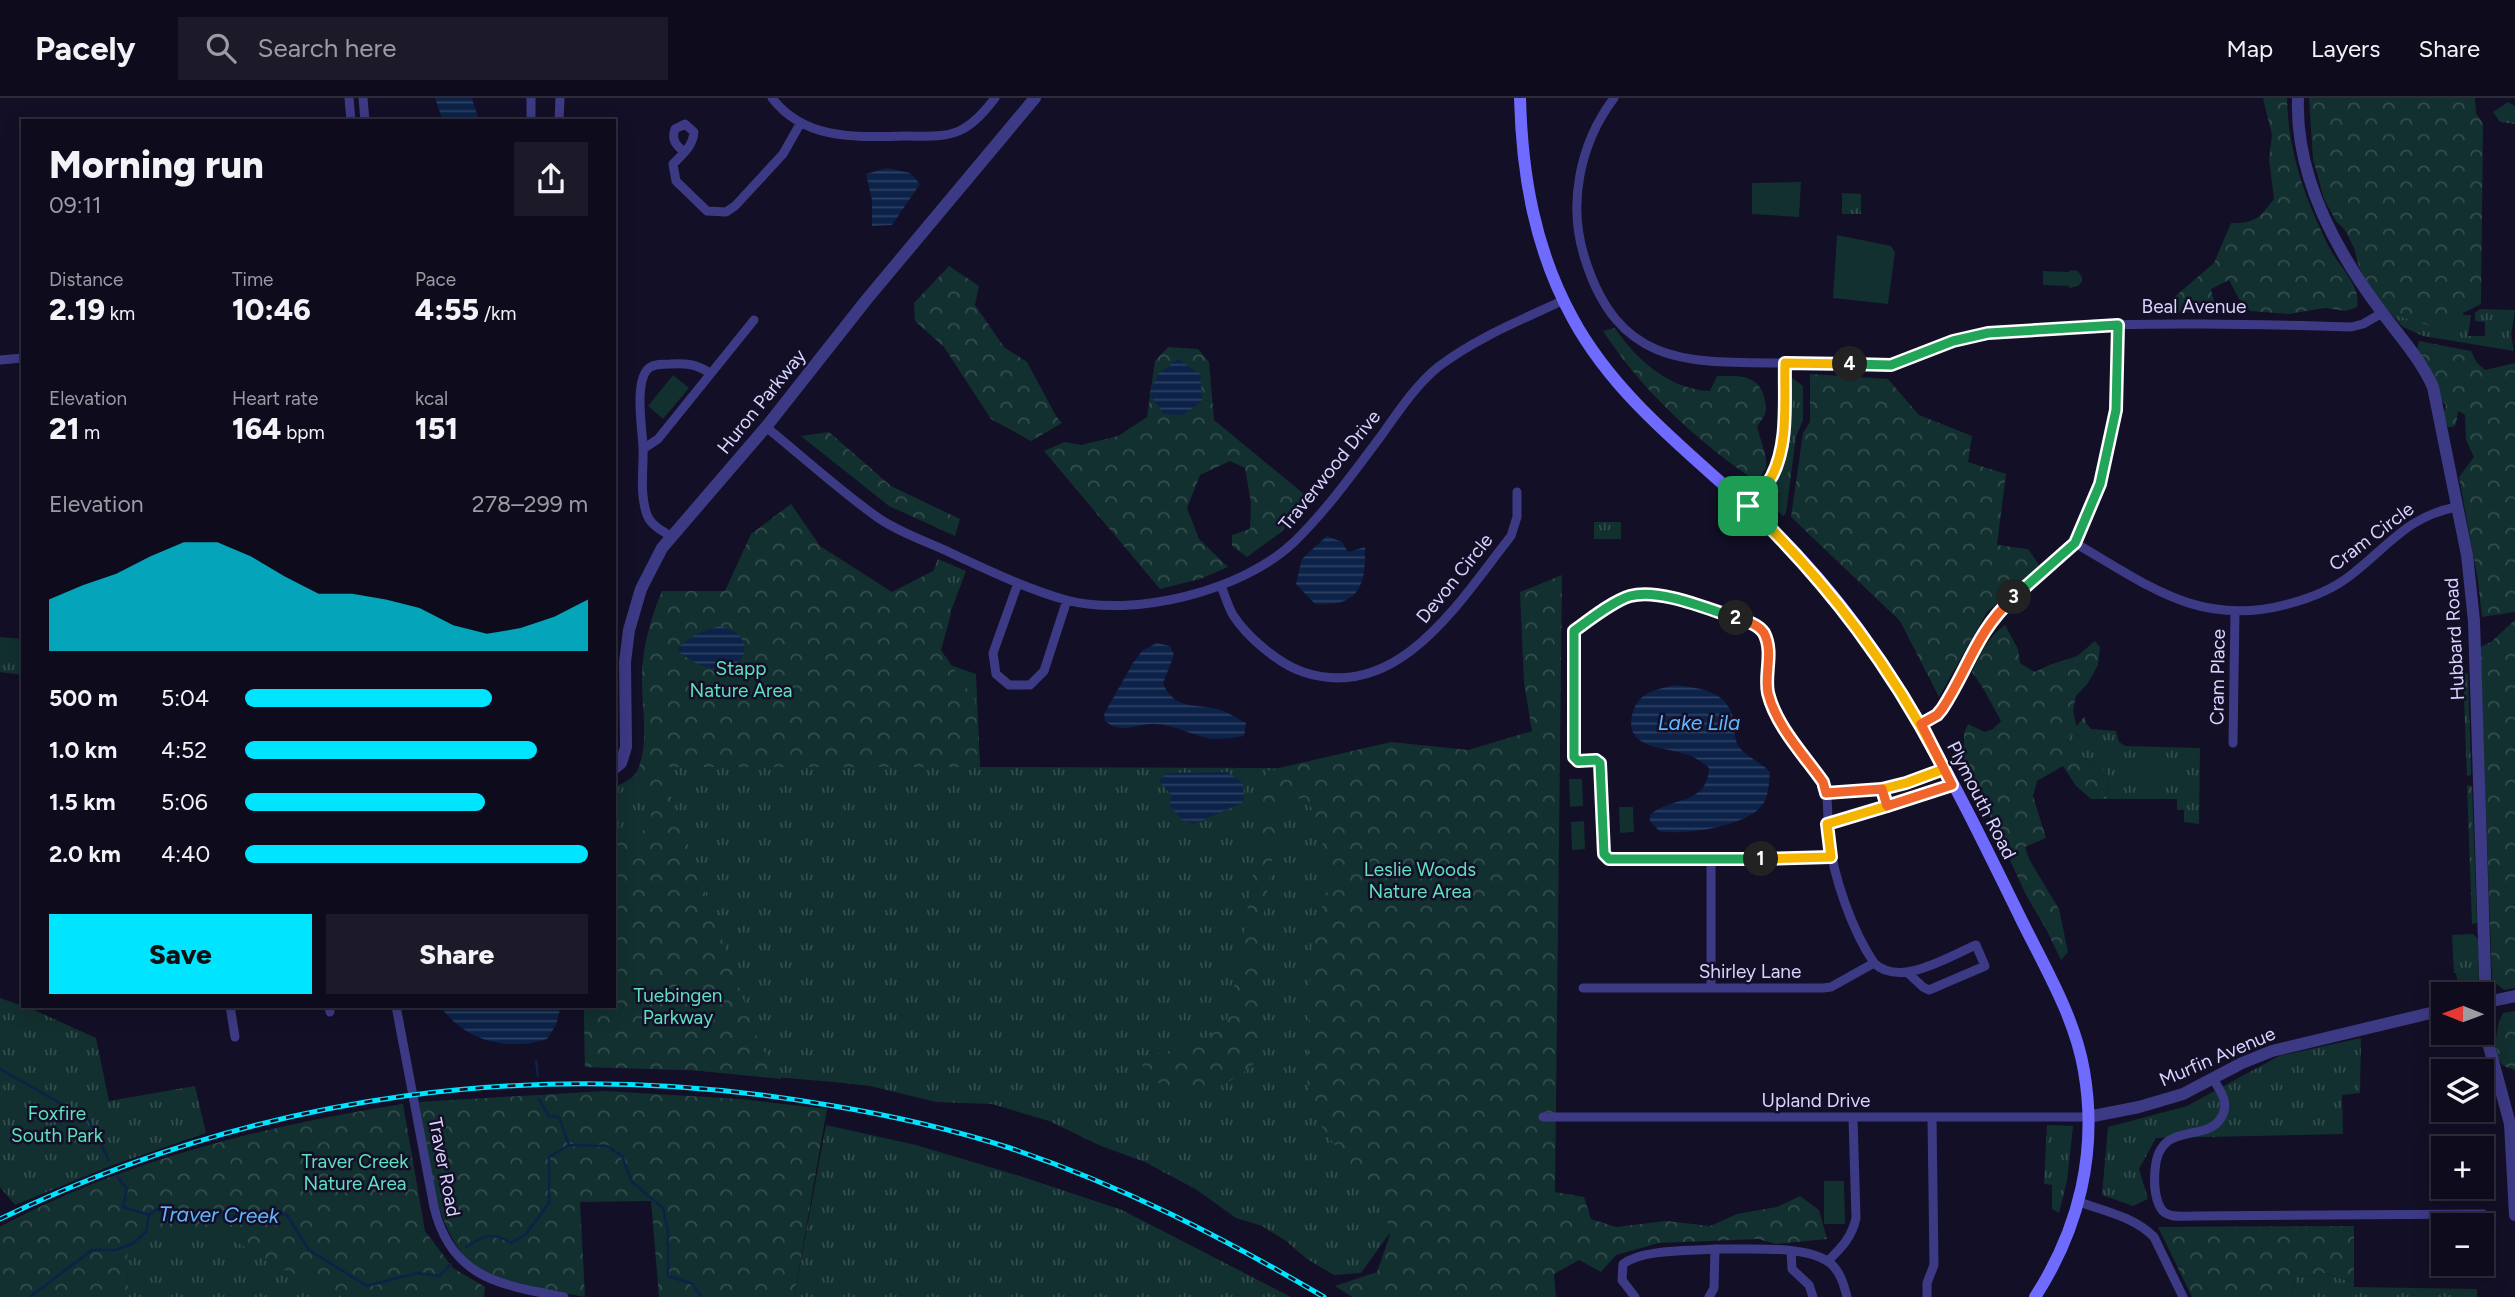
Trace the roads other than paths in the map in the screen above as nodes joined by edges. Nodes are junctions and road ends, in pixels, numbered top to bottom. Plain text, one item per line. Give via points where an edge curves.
1 (349, 98) edge
2 (363, 98) edge
3 (531, 98) edge
4 (559, 98) edge
5 (772, 98) edge
6 (995, 98) edge
7 (1035, 98) edge
8 (1520, 98) edge
9 (1614, 98) edge
10 (2298, 98) edge
11 (351, 119) edge
12 (365, 119) edge
13 (531, 119) edge
14 (559, 119) edge
15 (800, 124) junction
16 (684, 152) dead end
17 (1564, 300) junction
18 (2382, 313) junction
19 (754, 320) dead end
20 (2118, 325) junction
21 (21, 359) edge
22 (0, 360) edge
23 (1785, 363) junction
24 (710, 373) junction
25 (766, 427) junction
26 (643, 449) junction
27 (1517, 492) dead end
28 (1748, 506) junction
29 (2457, 507) junction
30 (671, 536) junction
31 (2075, 543) junction
32 (1018, 583) junction
33 (1221, 586) junction
34 (1067, 600) junction
35 (2235, 612) junction
36 (1921, 724) junction
37 (2233, 743) dead end
38 (616, 767) edge
39 (1944, 769) junction
40 (1952, 785) junction
41 (1882, 789) junction
42 (1826, 793) junction
43 (1887, 806) junction
44 (1827, 824) junction
45 (1831, 857) junction
46 (1711, 859) junction
47 (1874, 963) junction
48 (1908, 973) junction
49 (2483, 982) edge
50 (1583, 988) dead end
51 (1711, 989) junction
52 (2515, 996) edge
53 (2494, 1000) edge
54 (230, 1008) edge
55 (396, 1008) edge
56 (2431, 1013) edge
57 (235, 1037) dead end
58 (2488, 1045) edge
59 (2213, 1079) junction
60 (1543, 1116) dead end
61 (2088, 1117) junction
62 (1853, 1118) junction
63 (1932, 1118) junction
64 (2080, 1202) junction
65 (2431, 1214) edge
66 (2515, 1214) edge
67 (1715, 1249) junction
68 (1791, 1251) junction
69 (1828, 1261) junction
70 (564, 1297) edge
71 (1635, 1297) edge
72 (1709, 1297) edge
73 (1813, 1297) edge
74 (1847, 1297) edge
75 (1927, 1297) edge
76 (2035, 1297) edge
77 (2183, 1297) edge

1 - 11 street
2 - 12 street
3 - 13 street
4 - 14 street
5 - 15 street
6 - 15 street via 976,120 939,136 844,137
7 - 25 street, Huron Parkway
8 - 17 main road, Plymouth Road via 1521,145 1531,211
9 - 23 street, Beal Avenue via 1590,140 1579,177 1577,219 1584,256 1599,294 1635,337 1672,356
10 - 18 street, Hubbard Road via 2302,150 2316,197 2359,280
15 - 16 street via 783,154 726,212 707,211 676,181 673,164
17 - 28 main road, Plymouth Road via 1613,378
17 - 33 street, Traverwood Drive via 1492,334 1437,368 1293,544
18 - 20 street, Beal Avenue via 2351,327
18 - 29 street, Hubbard Road via 2423,366 2433,387
19 - 24 street
20 - 23 street, Beal Avenue via 1979,335 1891,365
20 - 31 street via 2113,429 2100,484
21 - 22 street
23 - 28 street via 1778,462 1771,479
24 - 26 street via 658,439
24 - 26 street via 685,363 648,368 640,394
25 - 30 street, Huron Parkway
25 - 32 street, Traverwood Drive via 879,519
26 - 30 street via 642,486 648,518
27 - 33 street, Devon Circle via 1511,536 1431,635 1383,670 1355,678 1318,677 1290,668 1233,616
28 - 36 main road, Plymouth Road via 1805,562 1839,604
29 - 35 street, Cram Circle via 2423,516 2349,577 2315,597
29 - 49 street, Hubbard Road via 2474,621
30 - 38 street, Huron Parkway via 640,589 629,630 626,747
31 - 35 street, Cram Circle via 2169,596
31 - 36 street via 1996,616 1977,641 1942,709
32 - 34 street, Traverwood Drive
32 - 34 street via 993,653 996,674 1009,685 1030,685 1045,671
33 - 34 street, Traverwood Drive via 1167,602 1115,606
35 - 37 street, Cram Place
36 - 39 main road, Plymouth Road
39 - 40 main road, Plymouth Road
39 - 41 street
40 - 43 street
40 - 61 main road, Plymouth Road via 2074,1031
41 - 42 street
41 - 43 street
42 - 44 street
42 - 46 street via 1774,709 1768,693 1767,642 1760,629 1667,597 1628,597 1574,631 1574,757 1599,761 1601,767 1604,854 1606,858
43 - 44 street
44 - 45 street
45 - 46 street
45 - 47 street via 1855,929
46 - 51 street
47 - 48 street via 1886,972
47 - 51 street, Shirley Lane via 1826,988
48 - 48 street via 1929,990 1985,966 1976,945
50 - 51 street, Shirley Lane
52 - 53 street
54 - 57 street
55 - 70 street, Traver Road via 433,1207 446,1241 467,1267 481,1275
56 - 59 street, Murfin Avenue via 2272,1051
58 - 66 street, Hubbard Road via 2510,1124
59 - 61 street, Murfin Avenue via 2183,1094
59 - 65 street via 2224,1096 2220,1120 2175,1136 2163,1144 2156,1160 2155,1196 2161,1211 2194,1216
60 - 62 street, Upland Drive
61 - 63 street, Upland Drive
61 - 64 main road, Plymouth Road
62 - 63 street, Upland Drive
62 - 69 street via 1856,1218 1847,1242
63 - 75 street via 1934,1265
64 - 76 main road, Plymouth Road via 2062,1251
64 - 77 street via 2128,1219 2154,1237
67 - 68 street
67 - 71 street via 1630,1259 1623,1264 1622,1280
67 - 72 street via 1714,1288
68 - 69 street
68 - 73 street via 1792,1269 1809,1285
69 - 74 street

